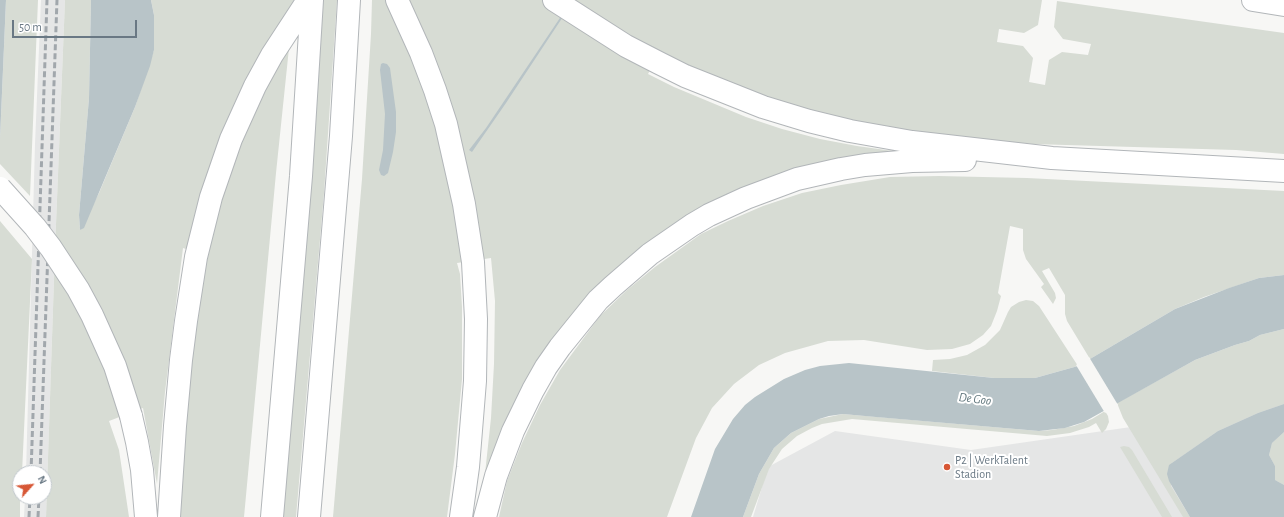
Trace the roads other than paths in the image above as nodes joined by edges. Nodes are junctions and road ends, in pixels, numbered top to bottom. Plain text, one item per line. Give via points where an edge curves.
1 (308, 0) edge
2 (312, 0) edge
3 (349, 0) edge
4 (397, 0) edge
5 (554, 0) edge
6 (1253, 0) edge
7 (1284, 5) edge
8 (1052, 158) junction
9 (1284, 170) edge
10 (0, 188) edge
11 (146, 517) edge
12 (169, 517) edge
13 (272, 517) edge
14 (309, 517) edge
15 (460, 517) edge
16 (485, 517) edge

1 - 12 highway via 255,86 231,139 210,197 196,257 181,360
2 - 13 highway via 302,176
3 - 14 highway via 341,136
4 - 15 highway via 421,53 446,124 464,204 472,262 476,319 475,382 468,467
5 - 8 highway via 659,63 763,107 843,129 912,142
6 - 7 highway
8 - 9 highway
8 - 16 highway via 912,161 840,169 771,188 723,208 692,225 650,254 613,286 560,346 533,390 513,431 496,476
10 - 11 highway, bridge via 35,226 55,253 78,289 115,366 137,442

